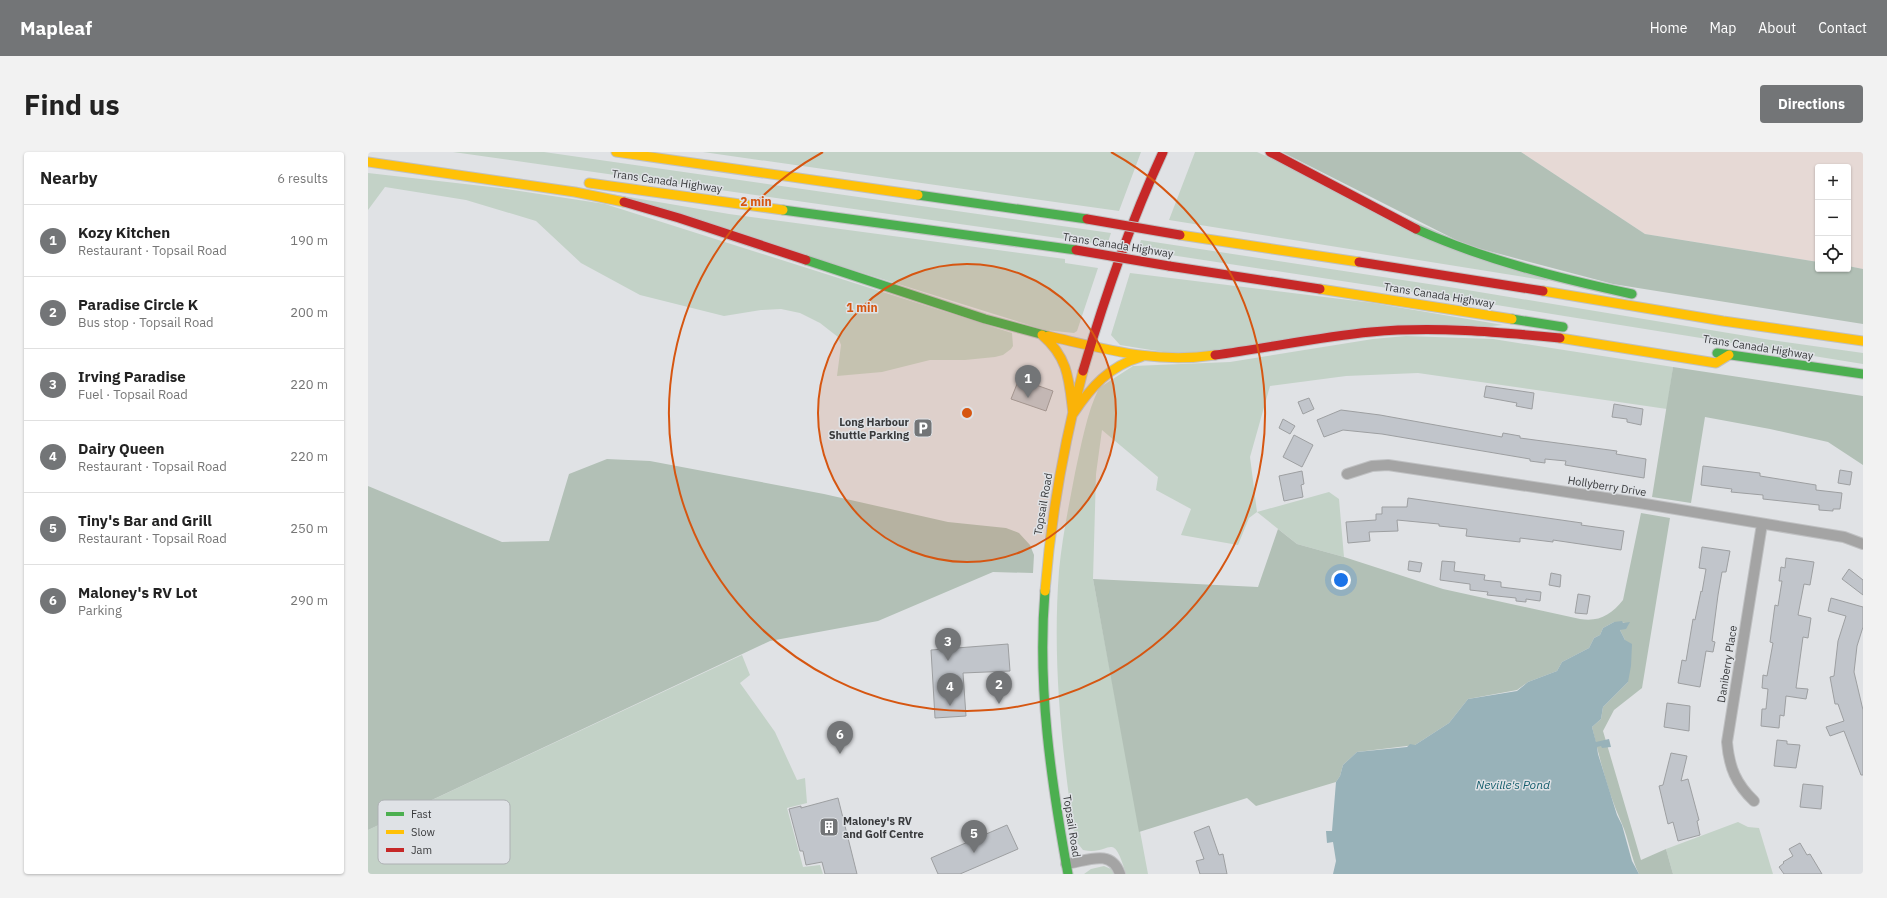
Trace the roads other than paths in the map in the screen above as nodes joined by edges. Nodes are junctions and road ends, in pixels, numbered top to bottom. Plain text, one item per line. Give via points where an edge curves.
1 (368, 152) edge
2 (616, 152) edge
3 (1163, 152) edge
4 (1270, 152) edge
5 (400, 157) dead end
6 (368, 162) edge
7 (580, 182) dead end
8 (1641, 296) dead end
9 (1704, 308) dead end
10 (1751, 315) dead end
11 (1723, 321) junction
12 (1738, 323) junction
13 (1573, 329) dead end
14 (1040, 334) junction
15 (1863, 341) edge
16 (1091, 345) junction
17 (1708, 351) dead end
18 (1729, 355) junction
19 (1142, 357) junction
20 (1748, 357) junction
21 (1762, 369) dead end
22 (1863, 374) edge
23 (1804, 375) dead end
24 (1863, 384) edge
25 (1073, 414) junction
26 (1347, 474) dead end
27 (1762, 524) junction
28 (1863, 544) edge
29 (1754, 802) dead end
30 (1067, 869) edge
31 (1120, 874) edge

1 - 5 main road
2 - 11 main road, Trans Canada Highway, bridge via 1087,219
3 - 16 main road, Topsail Road via 1143,191
4 - 8 main road via 1412,226 1462,248 1560,279
6 - 14 main road via 575,192 644,207 977,316
7 - 13 main road, Trans Canada Highway, bridge via 1076,250
9 - 11 main road
10 - 12 main road
11 - 12 main road, Trans Canada Highway
12 - 15 main road, Trans Canada Highway
14 - 16 main road
14 - 25 main road via 1054,345 1063,358
16 - 19 main road
16 - 25 main road, Topsail Road
17 - 18 main road, Trans Canada Highway
18 - 19 main road via 1716,363 1511,332 1418,329 1372,332 1182,359
18 - 20 main road, Trans Canada Highway
19 - 25 main road via 1118,365 1109,371 1094,385
20 - 21 main road
20 - 22 main road, Trans Canada Highway
23 - 24 main road
25 - 30 main road, Topsail Road via 1051,526 1043,625 1047,739
26 - 27 street, Hollyberry Drive via 1372,466 1388,465
27 - 28 street, Hollyberry Drive via 1844,537
27 - 29 street, Daniberry Place via 1727,742 1733,774
30 - 31 street via 1109,858

